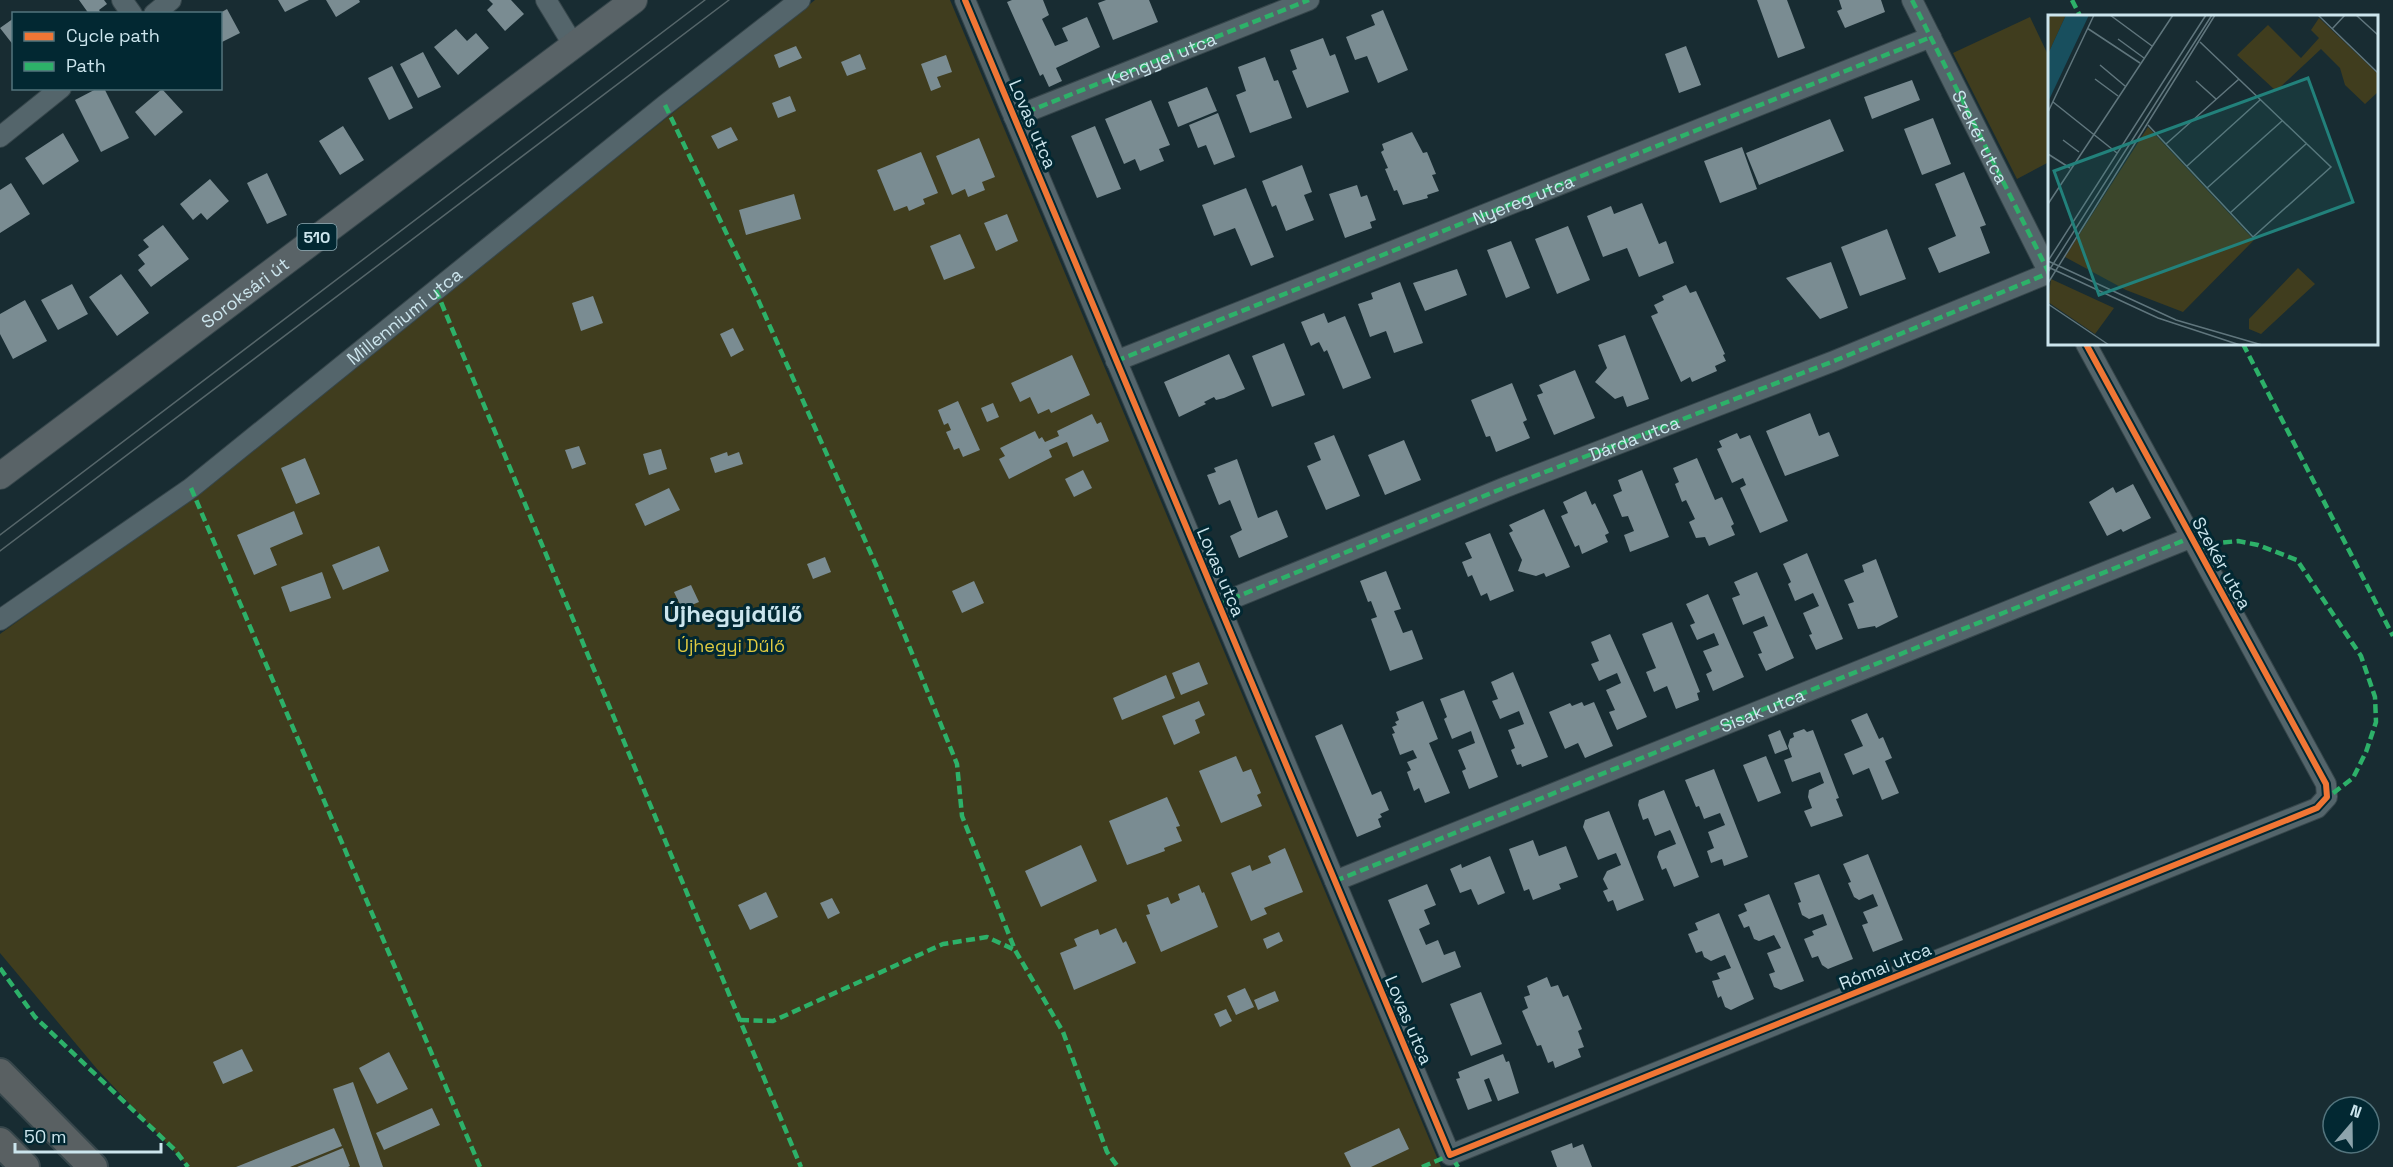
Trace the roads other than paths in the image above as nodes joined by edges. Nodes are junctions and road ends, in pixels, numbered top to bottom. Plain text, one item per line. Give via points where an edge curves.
1 (171, 0) edge
2 (546, 0) edge
3 (634, 0) edge
4 (800, 0) edge
5 (965, 0) edge
6 (1309, 0) edge
7 (1912, 0) edge
8 (156, 12) edge
9 (1930, 37) junction
10 (574, 46) junction
11 (59, 90) edge
12 (1014, 117) junction
13 (0, 137) edge
14 (2048, 272) edge
15 (2048, 274) edge
16 (2087, 345) edge
17 (1116, 361) junction
18 (0, 476) edge
19 (2190, 537) junction
20 (1219, 604) junction
21 (0, 620) edge
22 (2327, 797) joint
23 (1335, 881) junction
24 (0, 1072) edge
25 (0, 1142) edge
26 (1450, 1155) joint
27 (25, 1167) edge
28 (93, 1167) edge

1 - 8 street
2 - 10 street
3 - 10 main road, Soroksári út / 510
4 - 21 street, Millenniumi utca via 191,488
5 - 12 street, Lovas utca
6 - 12 street, Kengyel utca
7 - 9 street, Szekér utca
9 - 14 street, Szekér utca
9 - 17 street, Nyereg utca
10 - 18 main road, Soroksári út / 510
11 - 13 street
12 - 17 street, Lovas utca
15 - 20 street, Dárda utca
16 - 19 street, Szekér utca
17 - 20 street, Lovas utca
19 - 22 street, Szekér utca via 2326,784
19 - 23 street, Sisak utca
20 - 23 street, Lovas utca
22 - 26 street, Római utca via 2317,808
23 - 26 street, Lovas utca
24 - 28 highway
25 - 27 highway

